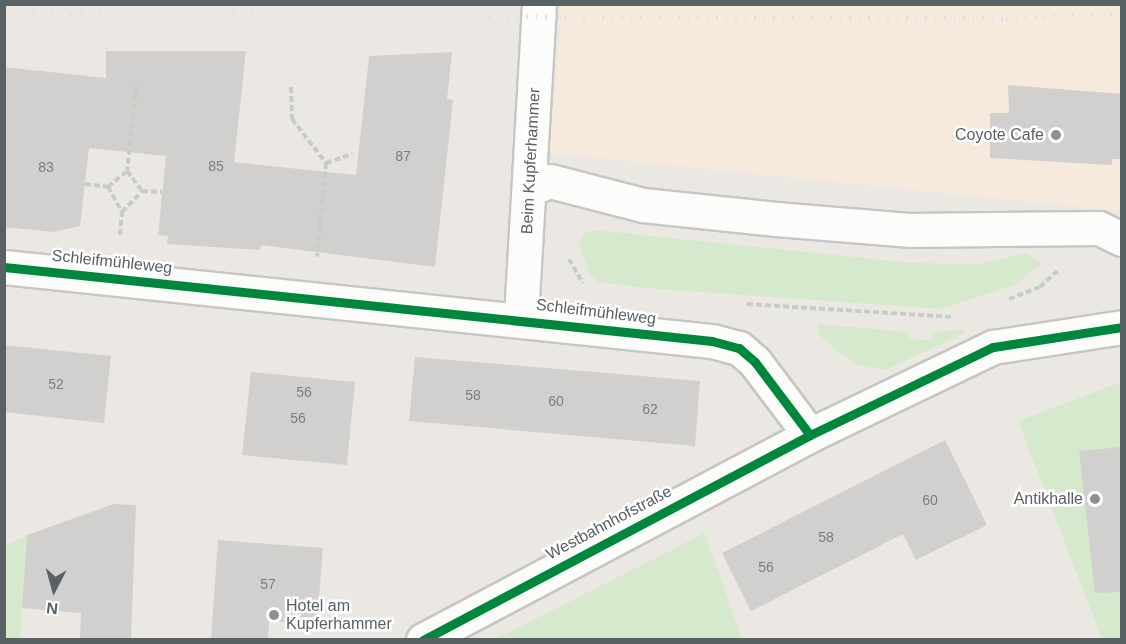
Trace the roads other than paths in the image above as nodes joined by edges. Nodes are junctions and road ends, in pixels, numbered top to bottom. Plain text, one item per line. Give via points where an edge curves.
1 (539, 4) edge
2 (530, 189) junction
3 (1122, 239) edge
4 (4, 267) edge
5 (521, 317) junction
6 (1122, 327) edge
7 (810, 435) junction
8 (423, 639) edge

1 - 2 street, Beim Kupferhammer
2 - 3 street via 550,181 643,205 776,219 909,230 1070,226 1100,228
2 - 5 street, Beim Kupferhammer
4 - 5 street, Schleifmühleweg
5 - 7 street, Schleifmühleweg via 739,348 772,381
6 - 7 street via 993,347
7 - 8 street, Westbahnhofstraße

